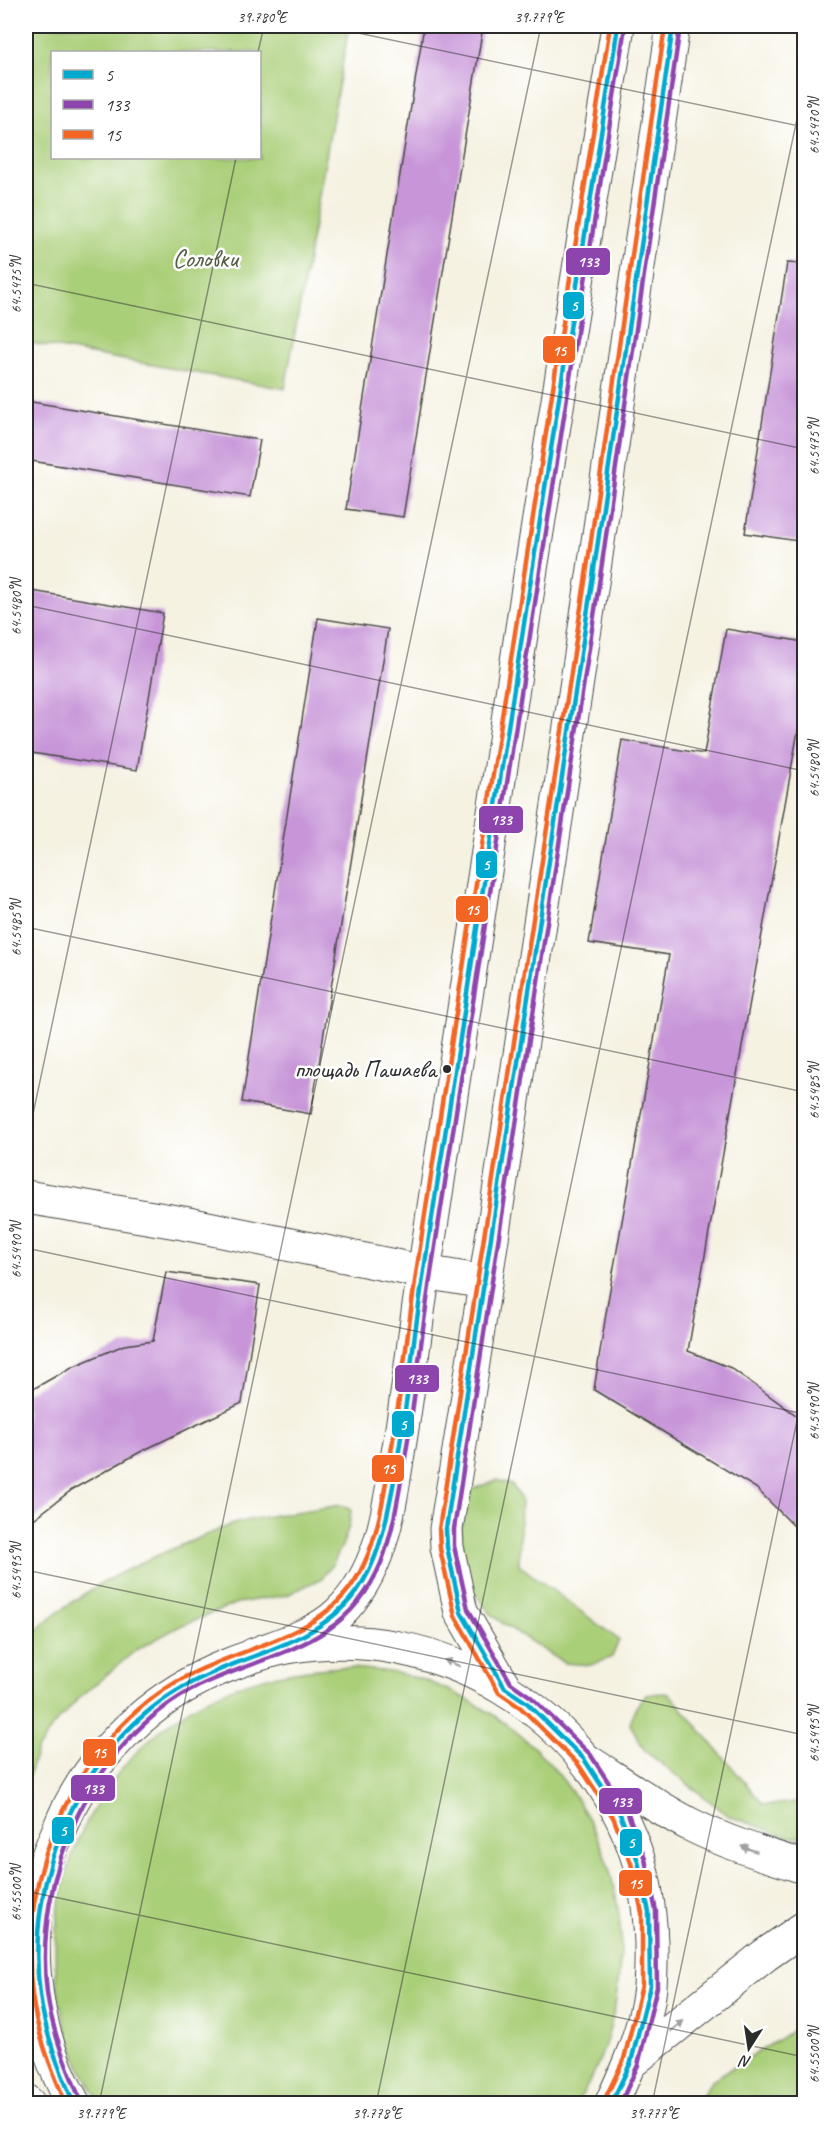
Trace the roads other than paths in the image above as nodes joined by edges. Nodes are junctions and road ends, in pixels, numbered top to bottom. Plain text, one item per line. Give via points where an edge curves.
1 (618, 26) edge
2 (673, 26) edge
3 (26, 1197) edge
4 (424, 1272) junction
5 (485, 1282) junction
6 (253, 1656) junction
7 (505, 1688) junction
8 (584, 1759) junction
9 (73, 1800) junction
10 (26, 1854) edge
11 (804, 1867) edge
12 (804, 1928) edge
13 (631, 2062) junction
14 (26, 2101) edge
15 (29, 2103) edge
16 (74, 2103) edge
17 (611, 2103) edge

1 - 4 main road
2 - 5 main road
3 - 4 main road via 183,1223
4 - 5 main road
4 - 6 main road via 387,1521 370,1570 337,1615 314,1631
5 - 7 main road via 446,1529 461,1612
7 -> 6 main road via 450,1661 370,1643 316,1643
6 - 9 main road via 204,1675 146,1712 102,1756
7 - 8 main road via 526,1702
11 -> 8 main road via 692,1826
8 - 13 main road via 628,1832 649,1912 650,1986
9 - 10 main road
9 - 16 main road via 42,1879 33,1955 36,1994 46,2038
13 -> 12 main road
13 - 17 main road
14 - 15 main road

